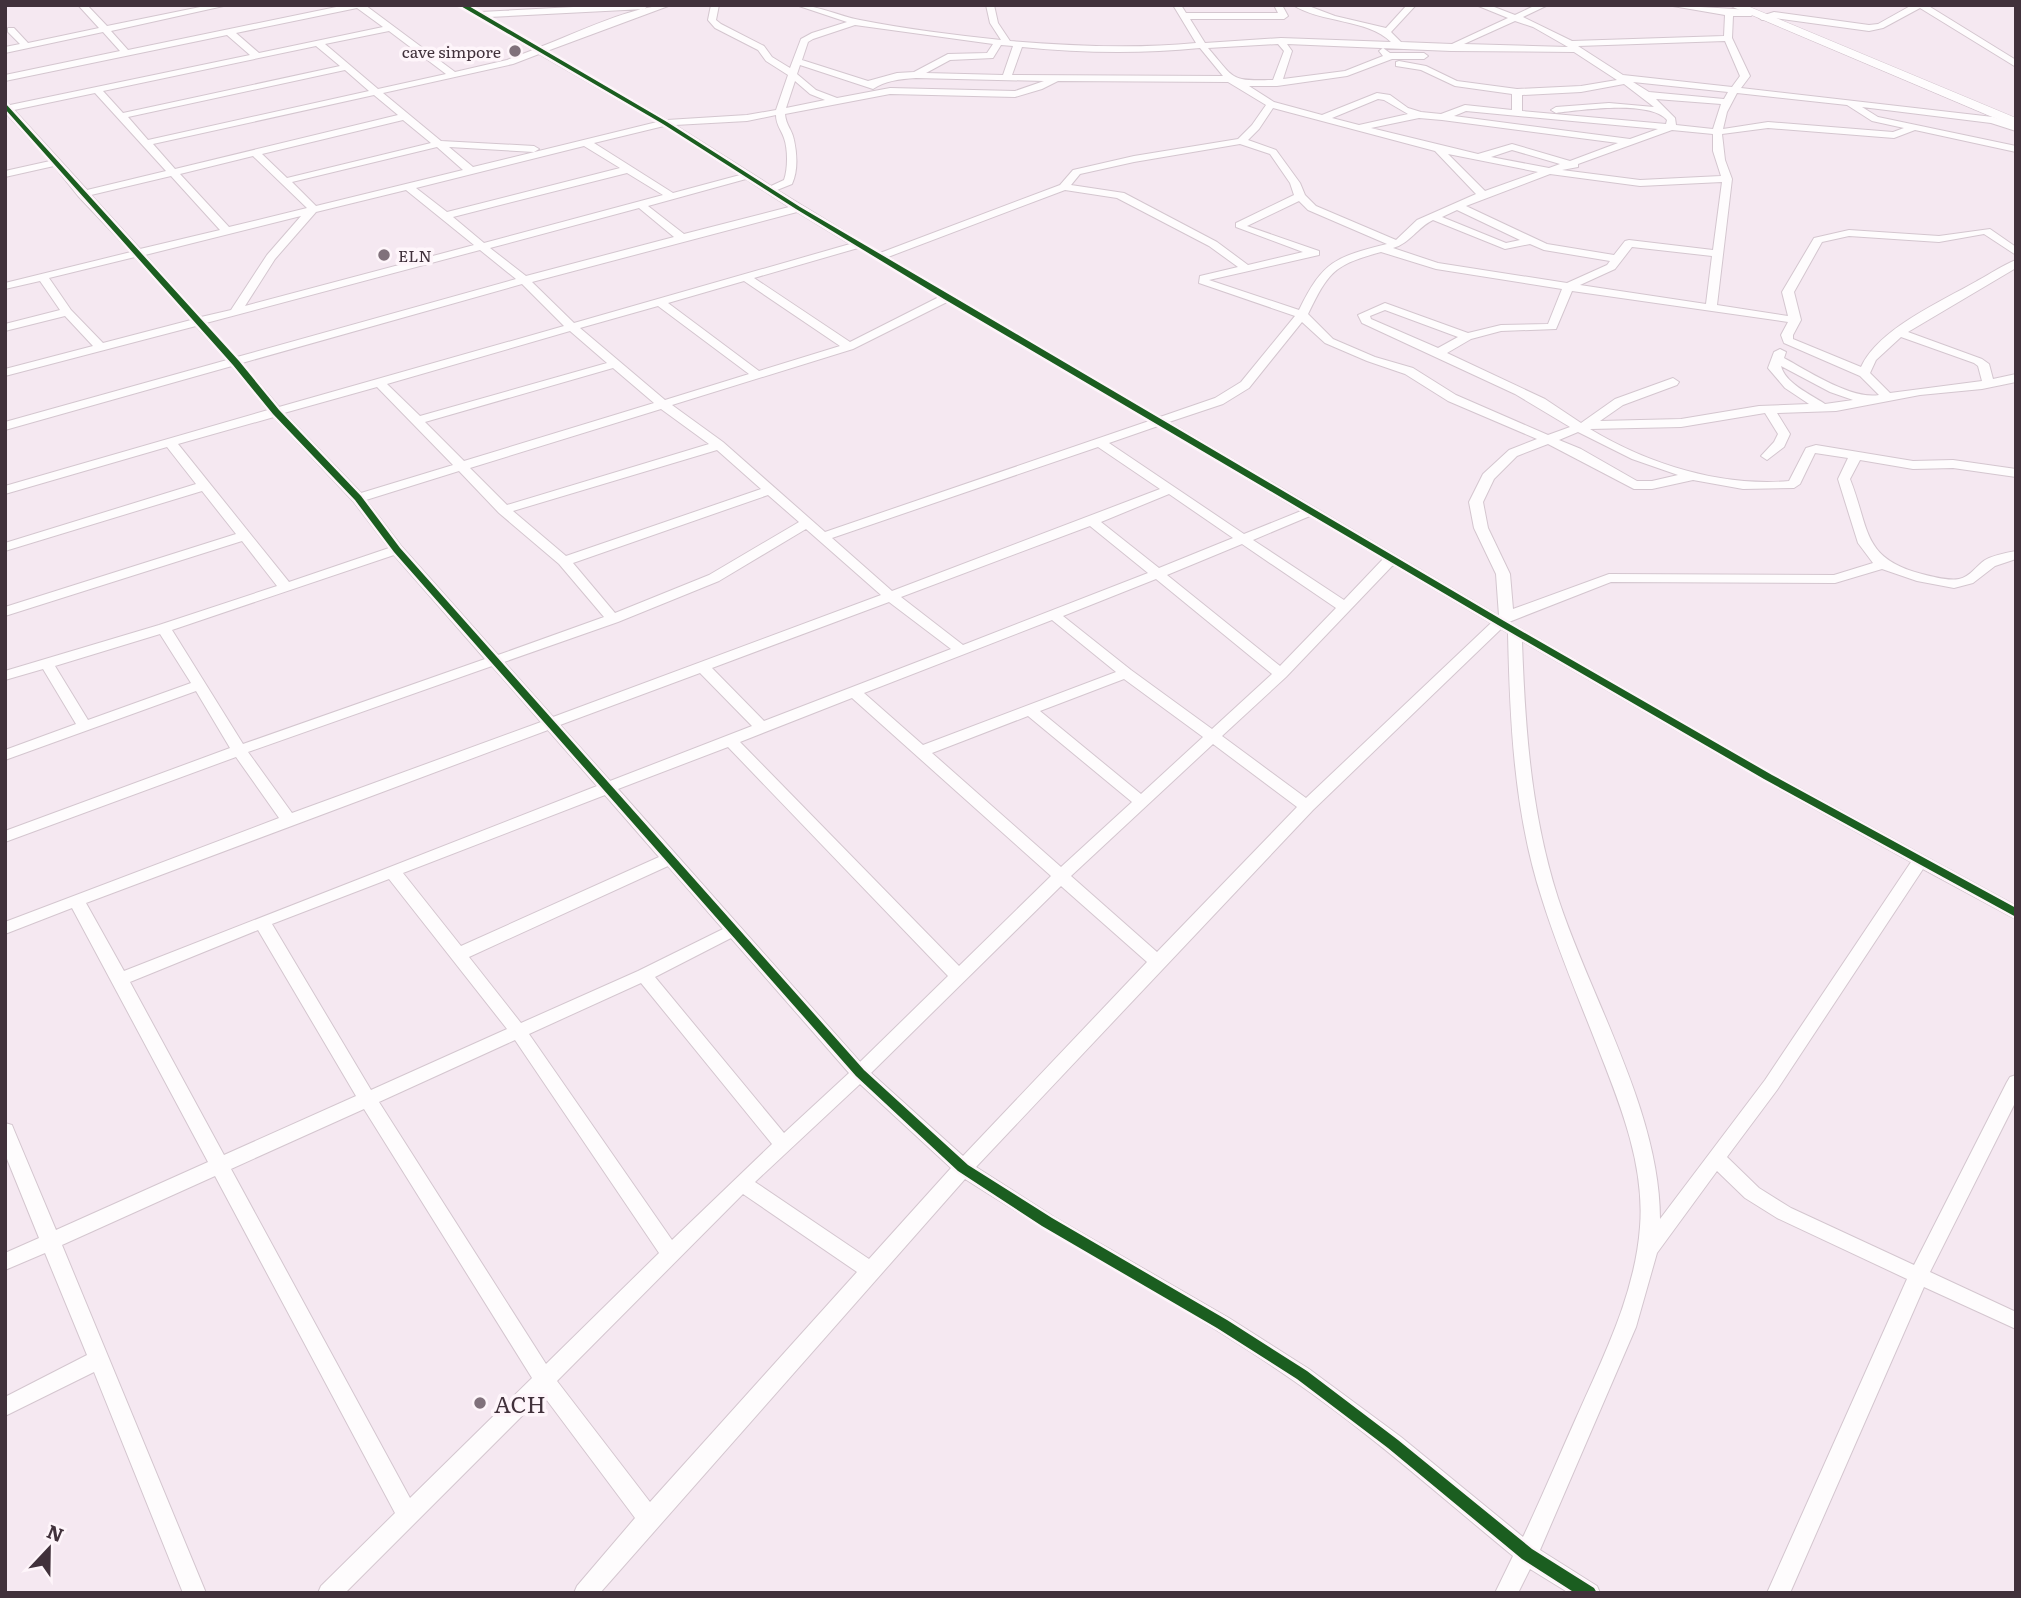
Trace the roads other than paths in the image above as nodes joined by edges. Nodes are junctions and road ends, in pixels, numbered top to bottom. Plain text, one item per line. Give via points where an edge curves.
1 (82, 5) edge
2 (170, 5) edge
3 (224, 5) edge
4 (359, 5) edge
5 (462, 5) edge
6 (653, 5) edge
7 (667, 5) edge
8 (715, 5) edge
9 (800, 5) edge
10 (990, 5) edge
11 (1177, 5) edge
12 (1278, 5) edge
13 (1297, 5) edge
14 (1412, 5) edge
15 (1480, 5) edge
16 (1544, 5) edge
17 (1671, 5) edge
18 (1920, 5) edge
19 (593, 7) edge
20 (1731, 9) edge
21 (180, 14) junction
22 (479, 15) junction
23 (1757, 15) junction
24 (1185, 16) junction
25 (1512, 19) junction
26 (854, 22) junction
27 (391, 28) junction
28 (107, 29) junction
29 (11, 30) dead end
30 (1388, 32) junction
31 (230, 33) junction
32 (1728, 38) junction
33 (1281, 41) junction
34 (319, 44) junction
35 (1003, 44) junction
36 (1377, 44) junction
37 (1018, 45) junction
38 (1399, 45) junction
39 (26, 46) junction
40 (1203, 47) junction
41 (1573, 47) junction
42 (1451, 48) junction
43 (5, 50) edge
44 (125, 51) junction
45 (540, 52) junction
46 (257, 56) junction
47 (1388, 57) junction
48 (799, 62) junction
49 (2015, 63) edge
50 (347, 67) junction
51 (452, 74) junction
52 (793, 75) junction
53 (916, 75) junction
54 (981, 77) junction
55 (1007, 77) junction
56 (5, 78) edge
57 (1055, 79) junction
58 (1621, 79) junction
59 (1234, 82) junction
60 (1277, 83) junction
61 (865, 85) junction
62 (1736, 88) junction
63 (97, 90) junction
64 (378, 91) junction
65 (890, 91) junction
66 (1517, 92) junction
67 (966, 93) junction
68 (1647, 94) junction
69 (835, 101) junction
70 (1726, 102) junction
71 (1853, 102) junction
72 (1271, 104) junction
73 (7, 107) edge
74 (780, 111) junction
75 (1665, 111) junction
76 (1517, 113) junction
77 (1528, 114) junction
78 (1420, 115) junction
79 (121, 116) junction
80 (403, 117) junction
81 (1442, 117) junction
82 (1323, 118) junction
83 (665, 122) junction
84 (2016, 125) edge
85 (1915, 127) junction
86 (1360, 128) junction
87 (1670, 128) junction
88 (1719, 132) junction
89 (1241, 141) junction
90 (585, 142) junction
91 (146, 143) junction
92 (1632, 143) junction
93 (438, 144) junction
94 (557, 149) junction
95 (1438, 149) junction
96 (2016, 149) edge
97 (256, 153) junction
98 (1479, 157) junction
99 (54, 163) junction
100 (1574, 165) junction
101 (629, 169) junction
102 (471, 171) junction
103 (173, 172) junction
104 (1553, 172) junction
105 (5, 174) edge
106 (748, 176) junction
107 (1727, 179) junction
108 (285, 181) junction
109 (1064, 187) junction
110 (410, 188) junction
111 (770, 190) junction
112 (82, 194) junction
113 (1483, 195) junction
114 (671, 196) junction
115 (1300, 196) junction
116 (641, 205) junction
117 (1457, 206) junction
118 (798, 208) junction
119 (313, 209) junction
120 (445, 216) junction
121 (1434, 217) junction
122 (227, 231) junction
123 (682, 237) junction
124 (1531, 241) junction
125 (860, 244) junction
126 (1397, 244) junction
127 (482, 246) junction
128 (1381, 248) junction
129 (2016, 252) edge
130 (1314, 253) junction
131 (137, 254) junction
132 (1718, 254) junction
133 (881, 256) junction
134 (1619, 259) junction
135 (2016, 263) edge
136 (1335, 264) junction
137 (1246, 268) junction
138 (43, 277) junction
139 (747, 278) junction
140 (525, 281) junction
141 (5, 286) edge
142 (1568, 287) junction
143 (947, 297) junction
144 (660, 302) junction
145 (1711, 306) junction
146 (67, 312) junction
147 (235, 312) junction
148 (1302, 315) junction
149 (1795, 320) junction
150 (197, 323) junction
151 (572, 327) junction
152 (5, 328) edge
153 (1900, 333) junction
154 (1467, 337) junction
155 (1788, 341) junction
156 (849, 347) junction
157 (100, 348) junction
158 (1440, 352) junction
159 (1776, 359) junction
160 (236, 363) junction
161 (614, 363) junction
162 (5, 373) edge
163 (1864, 373) junction
164 (759, 376) junction
165 (2016, 377) edge
166 (379, 382) junction
167 (1673, 382) dead end
168 (1989, 384) junction
169 (1887, 397) junction
170 (1869, 402) junction
171 (663, 404) junction
172 (1823, 408) junction
173 (1769, 410) junction
174 (276, 412) junction
175 (417, 421) junction
176 (1159, 421) junction
177 (5, 426) edge
178 (1583, 426) junction
179 (1548, 440) junction
180 (170, 443) junction
181 (1101, 443) junction
182 (719, 445) junction
183 (1768, 456) dead end
184 (1855, 457) junction
185 (460, 466) junction
186 (2016, 473) edge
187 (1692, 476) junction
188 (204, 486) junction
189 (5, 490) edge
190 (1168, 490) junction
191 (768, 491) junction
192 (358, 498) junction
193 (504, 510) junction
194 (1311, 511) junction
195 (1092, 521) junction
196 (807, 523) junction
197 (244, 536) junction
198 (822, 537) junction
199 (1242, 540) junction
200 (5, 547) edge
201 (397, 550) junction
202 (2016, 555) edge
203 (1392, 558) junction
204 (564, 561) junction
205 (1880, 565) junction
206 (1160, 573) junction
207 (284, 585) junction
208 (890, 596) junction
209 (1344, 607) junction
210 (5, 612) edge
211 (1054, 615) junction
212 (613, 619) junction
213 (1508, 624) junction
214 (164, 628) junction
215 (961, 650) junction
216 (494, 660) junction
217 (46, 663) junction
218 (701, 666) junction
219 (1126, 673) junction
220 (1280, 674) junction
221 (5, 676) edge
222 (199, 685) junction
223 (855, 693) junction
224 (1031, 711) junction
225 (548, 722) junction
226 (85, 727) junction
227 (763, 729) junction
228 (1213, 734) junction
229 (731, 741) junction
230 (239, 750) junction
231 (920, 752) junction
232 (5, 755) edge
233 (607, 789) junction
234 (1141, 802) junction
235 (1307, 806) junction
236 (289, 820) junction
237 (5, 837) edge
238 (669, 859) junction
239 (1921, 859) junction
240 (392, 871) junction
241 (1062, 875) junction
242 (77, 901) junction
243 (2016, 913) edge
244 (262, 922) junction
245 (5, 928) edge
246 (732, 931) junction
247 (459, 954) junction
248 (1157, 962) junction
249 (644, 975) junction
250 (957, 975) junction
251 (120, 980) junction
252 (517, 1030) junction
253 (860, 1073) junction
254 (2016, 1082) edge
255 (366, 1097) junction
256 (5, 1130) edge
257 (783, 1145) junction
258 (1717, 1159) junction
259 (221, 1165) junction
260 (963, 1168) junction
261 (742, 1183) junction
262 (52, 1241) junction
263 (1648, 1251) junction
264 (671, 1254) junction
265 (5, 1262) edge
266 (871, 1270) junction
267 (1919, 1275) junction
268 (2016, 1321) edge
269 (99, 1359) junction
270 (544, 1380) junction
271 (5, 1407) edge
272 (408, 1515) junction
273 (649, 1518) junction
274 (1527, 1554) junction
275 (195, 1593) edge
276 (329, 1593) edge
277 (585, 1593) edge
278 (1507, 1593) edge
279 (1589, 1593) edge
280 (1778, 1593) edge

1 - 28 street
2 - 21 street
3 - 21 street
4 - 27 street
4 - 31 street
5 - 22 street
6 - 19 street
7 - 45 street
8 - 52 street via 715,24 752,43
9 - 26 street
10 - 35 street
11 - 24 street
12 - 24 street via 1284,16
13 - 30 street
14 - 30 street
15 - 25 street
16 - 25 street
17 - 20 street
18 - 23 street via 1869,28
18 - 49 street
19 - 22 street
20 - 23 street
20 - 32 street
21 - 28 street
22 - 45 street
23 - 84 street
24 - 40 street
25 - 41 street via 1536,25
25 - 42 street
26 - 35 street
26 - 48 street via 808,37
27 - 34 street
27 - 51 street
28 - 39 street
28 - 44 street
29 - 39 street
30 - 38 street
31 - 44 street
31 - 46 street
32 - 41 street
32 - 62 street via 1745,76
33 - 36 street
33 - 40 street
33 - 60 street via 1288,54
34 - 46 street
34 - 50 street
35 - 37 street
35 - 53 street via 990,56 947,57
36 - 38 street
36 - 47 street
37 - 40 street via 1123,51
37 - 55 street
38 - 42 street
39 - 43 street
40 - 59 street
41 - 42 street
41 - 58 street
42 - 47 street via 1445,55
44 - 56 street
45 - 51 street
45 - 83 street
46 - 63 street
47 - 60 street via 1347,73
47 - 66 street via 1449,82
48 - 52 street
48 - 61 street
50 - 64 street
50 - 79 street
51 - 64 street
52 - 69 street via 813,92
52 - 74 street
53 - 54 street
53 - 61 street
54 - 55 street
54 - 67 street
55 - 57 street
57 - 59 street
57 - 67 street via 1015,94
58 - 62 street
58 - 66 street via 1581,89
58 - 68 street
59 - 60 street
59 - 72 street
61 - 65 street
62 - 70 street
62 - 71 street
63 - 73 street
63 - 79 street
64 - 80 street
64 - 91 street
65 - 67 street
65 - 69 street
66 - 76 street
68 - 70 street
68 - 75 street
69 - 74 street
70 - 88 street
71 - 84 street
71 - 85 street via 1875,119
72 - 82 street
72 - 89 street
73 - 99 street
74 - 83 street via 747,118
74 - 111 street via 781,125 789,137 792,172 788,182
75 - 77 street via 1608,105
75 - 87 street via 1672,120
76 - 77 street
76 - 81 street via 1465,108
77 - 87 street
78 - 81 street
78 - 82 street via 1377,96
78 - 86 street
79 - 91 street
80 - 93 street
80 - 97 street
81 - 92 street
82 - 86 street
83 - 90 street
83 - 106 street
85 - 88 street via 1894,135 1768,125
85 - 96 street
86 - 95 street
87 - 88 street
87 - 92 street
88 - 107 street via 1715,141
89 - 109 street via 1077,172
89 - 115 street via 1273,152
90 - 94 street
90 - 101 street
91 - 103 street
92 - 100 street
93 - 94 street
93 - 102 street
93 - 108 street
94 - 102 street
95 - 98 street
95 - 113 street
97 - 103 street
97 - 108 street
98 - 100 street via 1512,147
98 - 104 street
99 - 105 street
99 - 112 street
100 - 104 street
101 - 114 street
101 - 120 street
102 - 110 street
103 - 112 street
103 - 122 street
104 - 107 street via 1640,183
104 - 113 street
106 - 111 street
106 - 114 street
107 - 132 street
108 - 119 street
109 - 133 street
109 - 137 street via 1119,195 1213,244
110 - 119 street
110 - 120 street
111 - 118 street
112 - 131 street
113 - 117 street
114 - 116 street
115 - 126 street via 1312,208
115 - 130 street via 1240,226
116 - 123 street
116 - 127 street
117 - 121 street
117 - 124 street
118 - 123 street
118 - 125 street
119 - 122 street
119 - 147 street via 271,257
120 - 127 street
121 - 124 street via 1502,245
121 - 126 street via 1421,222
122 - 131 street
123 - 140 street
124 - 134 street
125 - 133 street
125 - 139 street
126 - 128 street
127 - 140 street
127 - 147 street
128 - 136 street
128 - 142 street via 1436,267
129 - 149 street via 1986,231 1940,239 1849,233 1824,237 1803,262 1788,292
130 - 136 street
130 - 137 street
131 - 138 street
131 - 150 street
132 - 134 street via 1632,243
132 - 145 street
133 - 143 street
134 - 142 street
135 - 153 street
136 - 148 street via 1319,281
137 - 148 street via 1207,276 1203,281
138 - 141 street
138 - 146 street
139 - 144 street
139 - 156 street
140 - 151 street
140 - 160 street
142 - 145 street
142 - 154 street via 1552,327 1501,328
143 - 156 street
143 - 176 street
144 - 151 street
144 - 164 street
145 - 149 street
146 - 152 street
146 - 157 street
147 - 150 street
148 - 176 street via 1239,392
148 - 179 street via 1329,341 1409,371 1452,398
149 - 155 street
150 - 157 street
150 - 160 street
151 - 161 street
151 - 166 street
153 - 163 street via 1878,348
153 - 168 street via 1978,361
154 - 158 street
154 - 158 street via 1385,306 1364,316 1366,321
155 - 159 street
155 - 163 street
156 - 164 street
157 - 162 street
158 - 178 street
159 - 170 street
159 - 172 street via 1776,371 1789,386
160 - 174 street
160 - 177 street
161 - 171 street
161 - 175 street
163 - 169 street
164 - 171 street
165 - 168 street
166 - 174 street
166 - 175 street
167 - 178 street via 1619,402
168 - 169 street
169 - 170 street
170 - 172 street
171 - 182 street
171 - 185 street
172 - 173 street
173 - 178 street via 1682,424
173 - 183 street via 1784,434
174 - 180 street
174 - 192 street
175 - 185 street
176 - 181 street
176 - 194 street
178 - 179 street
178 - 187 street via 1619,447
179 - 187 street via 1634,485
179 - 213 street via 1513,453 1488,477 1476,502 1482,528 1503,574
180 - 188 street
180 - 189 street
181 - 190 street
181 - 198 street
182 - 191 street
182 - 193 street
184 - 186 street
184 - 187 street via 1813,450 1794,484 1782,486
184 - 205 street via 1844,479 1866,547
185 - 192 street
185 - 193 street
188 - 197 street
188 - 200 street
190 - 195 street
190 - 199 street
191 - 196 street
191 - 204 street
192 - 201 street
193 - 204 street
194 - 199 street
194 - 203 street
195 - 206 street
195 - 208 street
196 - 198 street
196 - 212 street via 714,578
197 - 207 street
197 - 210 street
198 - 208 street
199 - 206 street
199 - 209 street
201 - 207 street
201 - 216 street
202 - 205 street via 1989,563 1966,582 1917,577
203 - 209 street
203 - 213 street
204 - 212 street
205 - 213 street via 1835,579 1609,578
206 - 211 street
206 - 220 street
207 - 214 street
208 - 215 street
208 - 218 street
209 - 220 street
211 - 215 street
211 - 219 street
212 - 216 street
213 - 235 street
213 - 239 street via 1768,778
213 - 263 street via 1527,813 1549,896 1634,1119 1648,1172
214 - 217 street
214 - 222 street
215 - 223 street
216 - 225 street
216 - 230 street
217 - 221 street
217 - 226 street
218 - 225 street
218 - 227 street
219 - 224 street
219 - 228 street
220 - 228 street
222 - 226 street
222 - 230 street
223 - 227 street
223 - 231 street
224 - 231 street
224 - 234 street
225 - 233 street
225 - 236 street
226 - 232 street
227 - 229 street
228 - 234 street
228 - 235 street
229 - 233 street
229 - 250 street
230 - 236 street
230 - 237 street
231 - 241 street
233 - 238 street
233 - 240 street
234 - 241 street
235 - 248 street
236 - 242 street
238 - 246 street
238 - 247 street
239 - 243 street
239 - 258 street
240 - 244 street
240 - 247 street
241 - 248 street
241 - 250 street
242 - 245 street
242 - 251 street
244 - 251 street
244 - 255 street
246 - 249 street
246 - 253 street
247 - 252 street
248 - 260 street
249 - 252 street
249 - 257 street
250 - 253 street
251 - 259 street
252 - 255 street
252 - 264 street
253 - 257 street
253 - 260 street
254 - 267 street
255 - 259 street
255 - 270 street
256 - 262 street
257 - 261 street
258 - 263 street
258 - 267 street via 1752,1193 1784,1213
259 - 262 street
259 - 272 street
260 - 266 street
260 - 274 street via 1301,1375
261 - 264 street
261 - 266 street
262 - 265 street
262 - 269 street
263 - 274 street via 1632,1315
264 - 270 street
266 - 273 street
267 - 268 street
267 - 280 street
269 - 271 street
269 - 275 street
270 - 272 street
270 - 273 street
272 - 276 street
273 - 277 street
274 - 278 street
274 - 279 street

